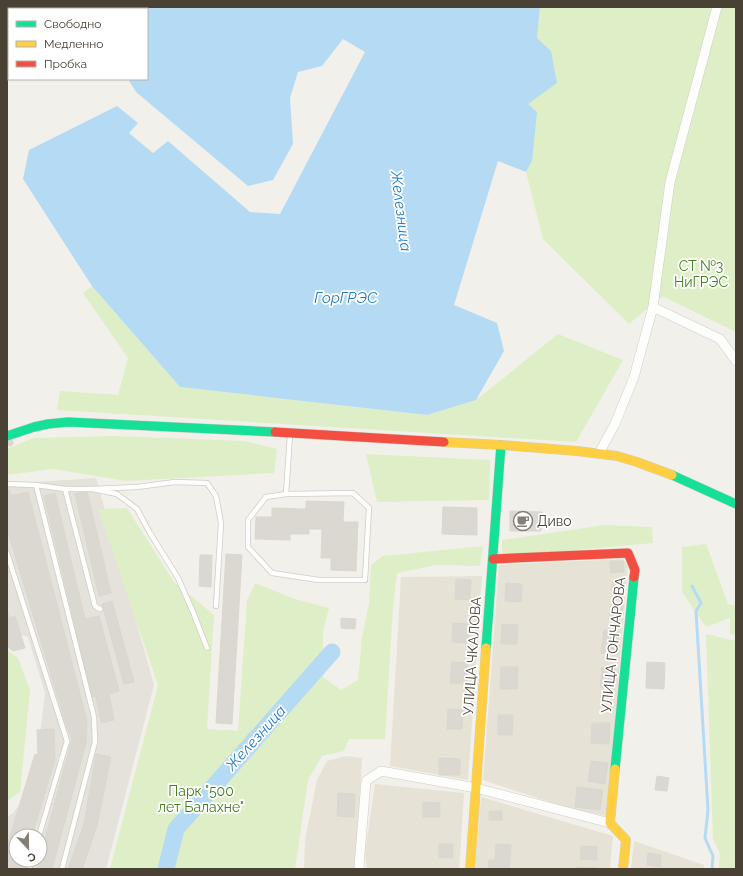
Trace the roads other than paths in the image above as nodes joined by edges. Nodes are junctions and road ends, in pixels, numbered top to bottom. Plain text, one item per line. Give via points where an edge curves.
1 (717, 7) edge
2 (653, 307) junction
3 (736, 361) edge
4 (290, 433) junction
5 (7, 436) edge
6 (501, 445) junction
7 (599, 453) junction
8 (7, 484) edge
9 (36, 485) junction
10 (65, 489) junction
11 (93, 489) junction
12 (286, 494) junction
13 (736, 504) edge
14 (7, 553) edge
15 (493, 560) junction
16 (216, 606) dead end
17 (100, 609) dead end
18 (207, 648) dead end
19 (476, 788) junction
20 (610, 823) junction
21 (40, 828) edge
22 (62, 869) edge
23 (360, 869) edge
24 (470, 869) edge
25 (623, 869) edge

1 - 2 street via 670,182
2 - 3 street via 720,340
2 - 7 street via 634,377 615,424
4 - 5 street via 68,422 34,427
4 - 6 street
4 - 12 lane
6 - 7 street
6 - 15 street, УЛИЦА ЧКАЛОВА
7 - 13 street via 656,468
8 - 9 lane
9 - 10 lane
9 - 22 lane via 94,717 95,742
10 - 11 lane
10 - 17 lane via 95,606
11 - 16 lane via 175,482 207,483 216,496 221,523
11 - 18 lane via 117,494 137,509 178,578
12 - 12 lane via 266,497 248,520 248,547 252,552 272,573 319,580 365,580 369,508 353,493
14 - 21 lane via 67,741
15 - 19 street, УЛИЦА ЧКАЛОВА
15 - 20 street, УЛИЦА ГОНЧАРОВА via 628,553 635,570
19 - 20 street
19 - 23 street via 381,770 366,781
19 - 24 street, УЛИЦА ЧКАЛОВА
20 - 25 street via 626,840

